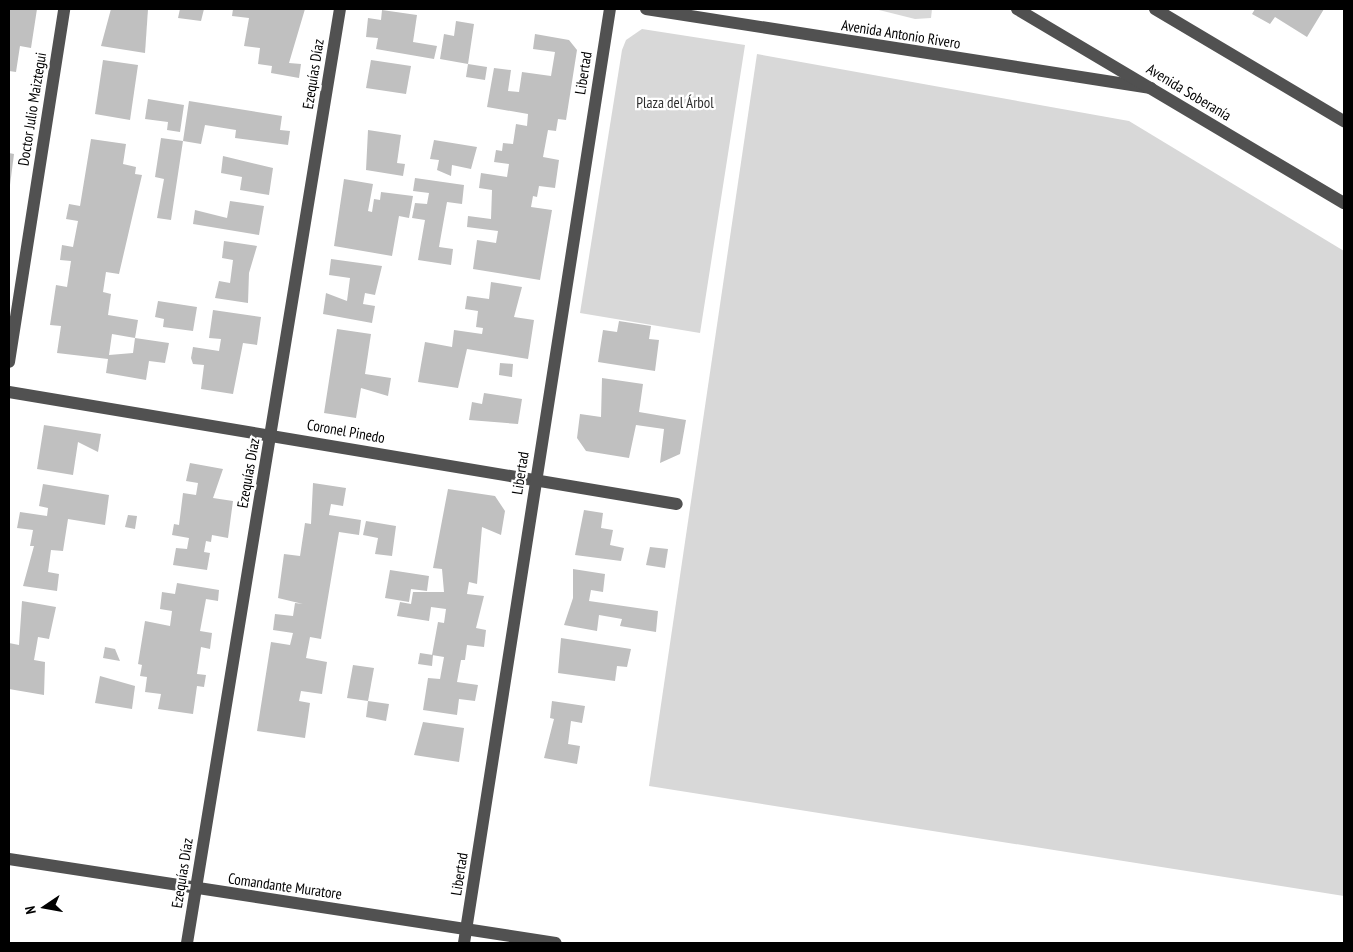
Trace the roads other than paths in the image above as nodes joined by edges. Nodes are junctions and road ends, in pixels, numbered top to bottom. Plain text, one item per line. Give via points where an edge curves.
1 (64, 9) edge
2 (340, 9) edge
3 (610, 9) edge
4 (646, 9) edge
5 (1017, 9) edge
6 (1155, 9) edge
7 (1151, 88) junction
8 (1344, 121) edge
9 (1344, 203) edge
10 (9, 362) edge
11 (9, 392) edge
12 (271, 435) junction
13 (535, 480) junction
14 (677, 504) dead end
15 (9, 860) edge
16 (196, 889) junction
17 (466, 929) junction
18 (187, 943) edge
19 (464, 943) edge
20 (556, 943) edge

1 - 10 street, Doctor Julio Maiztegui
2 - 12 street, Ezequías Díaz
3 - 13 street, Libertad
4 - 7 street, Avenida Antonio Rivero
5 - 7 street, Avenida Soberanía
6 - 8 street
7 - 9 street, Avenida Soberanía
11 - 12 street, Coronel Pinedo
12 - 13 street, Coronel Pinedo
12 - 16 street, Ezequías Díaz
13 - 14 street, Coronel Pinedo
13 - 17 street, Libertad
15 - 16 street, Comandante Muratore
16 - 17 street, Comandante Muratore
16 - 18 street, Ezequías Díaz
17 - 19 street, Libertad
17 - 20 street, Comandante Muratore

